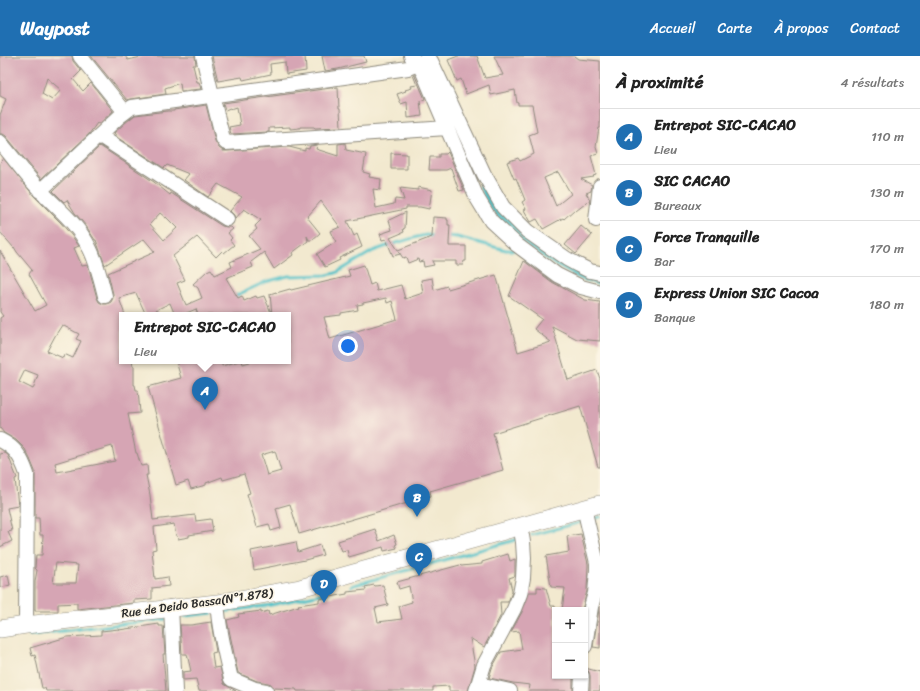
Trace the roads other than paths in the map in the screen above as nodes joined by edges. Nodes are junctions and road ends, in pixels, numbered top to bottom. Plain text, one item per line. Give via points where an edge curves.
1 (80, 56) edge
2 (203, 56) edge
3 (419, 59) edge
4 (212, 96) junction
5 (125, 112) junction
6 (447, 128) junction
7 (100, 136) junction
8 (0, 142) edge
9 (600, 186) edge
10 (40, 191) junction
11 (227, 219) dead end
12 (596, 220) dead end
13 (600, 273) edge
14 (600, 292) edge
15 (105, 296) dead end
16 (0, 440) edge
17 (593, 511) edge
18 (522, 536) junction
19 (171, 612) junction
20 (218, 612) junction
21 (26, 625) junction
22 (0, 629) edge
23 (0, 639) edge
24 (585, 643) edge
25 (582, 679) edge
26 (478, 688) edge
27 (175, 691) edge
28 (266, 691) edge
29 (510, 691) edge
30 (580, 691) edge

1 - 5 street
2 - 4 street
3 - 4 street via 408,68
3 - 6 street
3 - 13 street via 431,61 484,174 503,207 527,231 567,259 590,271
4 - 5 street via 132,107
4 - 6 street via 223,139 229,143
5 - 7 street
6 - 14 street via 477,198 491,221 517,245 557,274 581,287
7 - 10 street
7 - 11 street
8 - 10 street
9 - 12 street
10 - 15 street via 72,221 90,247
16 - 21 street via 8,444 21,458 27,474
17 - 18 main road
17 - 19 main road, Rue de Deido Bassa(N°1.878) via 300,588
17 - 24 street via 597,570
18 - 20 main road via 299,597
18 - 26 street via 524,558 520,594 484,665
19 - 20 main road
19 - 21 main road, Rue de Deido Bassa(N°1.878)
19 - 23 main road
19 - 27 street
20 - 28 street via 231,679
21 - 22 main road, Rue de Deido Bassa(N°1.878)
25 - 30 street
26 - 29 street

